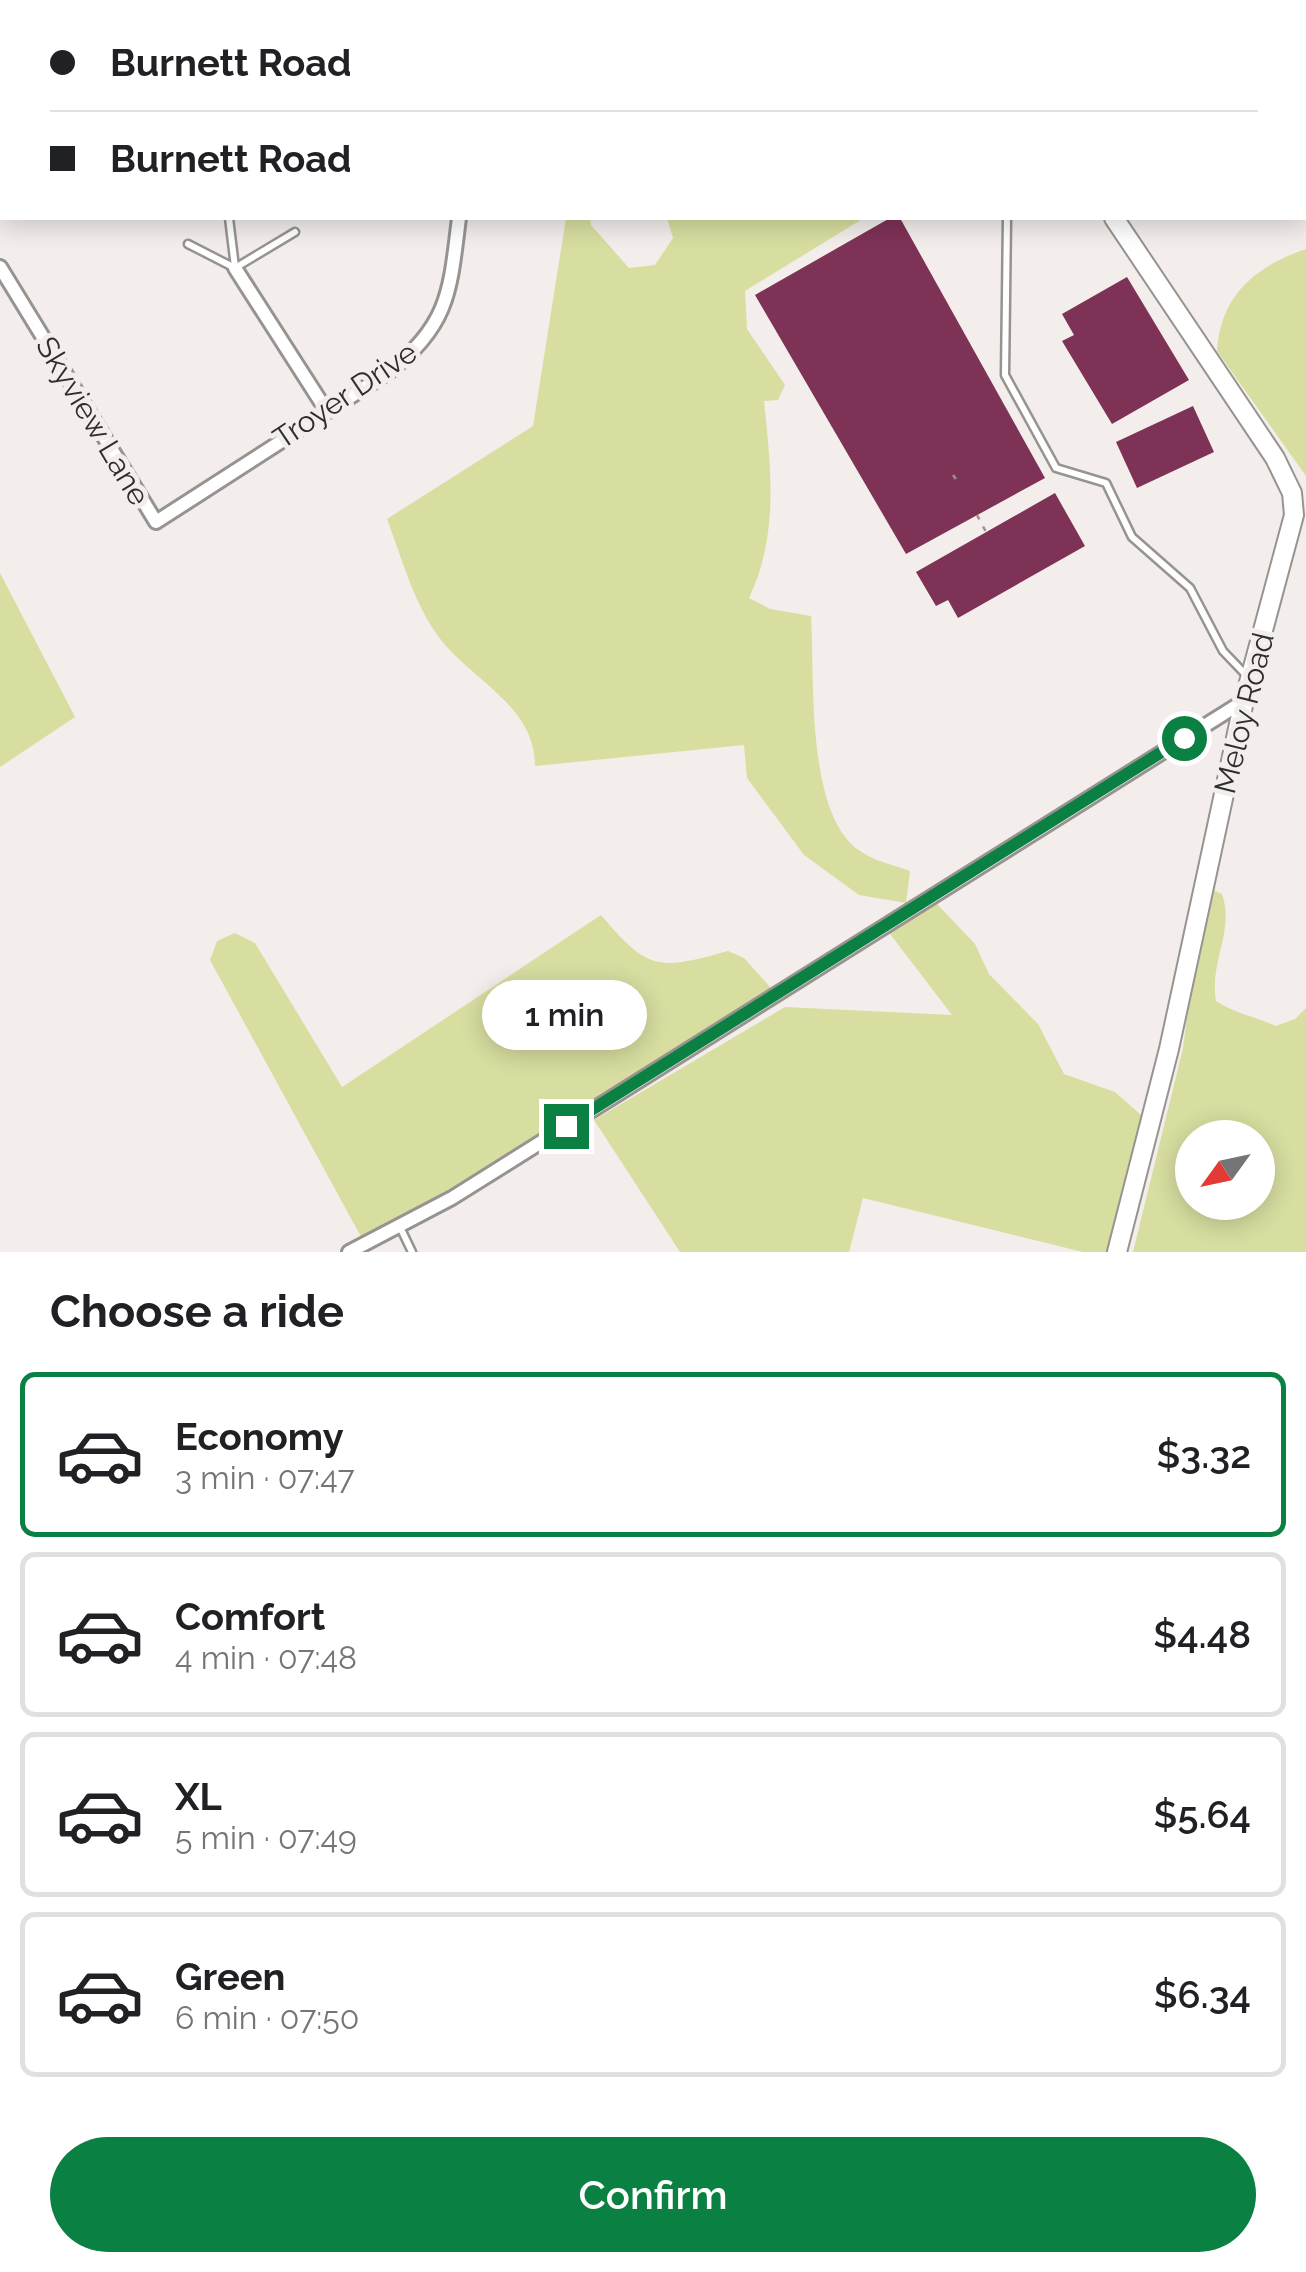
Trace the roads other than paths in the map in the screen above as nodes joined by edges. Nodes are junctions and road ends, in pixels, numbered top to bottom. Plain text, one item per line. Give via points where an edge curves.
1 (229, 220) edge
2 (459, 220) edge
3 (1007, 220) edge
4 (1115, 220) edge
5 (295, 232) dead end
6 (188, 244) dead end
7 (0, 268) edge
8 (235, 268) junction
9 (326, 410) junction
10 (206, 488) joint
11 (1300, 503) edge
12 (1250, 679) junction
13 (1244, 700) junction
14 (400, 1227) junction
15 (349, 1252) edge
16 (412, 1252) edge
17 (1117, 1252) edge

1 - 8 lane
2 - 9 street, Troyer Drive via 450,290 434,330 389,372
3 - 12 lane via 1005,375 1043,450 1063,473 1106,483 1132,536 1190,588 1224,650
4 - 11 street, Meloy Road
5 - 8 lane
6 - 8 lane
7 - 10 street, Skyview Lane via 150,516 156,522
8 - 9 street
9 - 10 street, Troyer Drive
11 - 12 street, Meloy Road
12 - 13 street, Meloy Road
13 - 14 street
13 - 17 street, Meloy Road
14 - 15 street
14 - 16 lane

